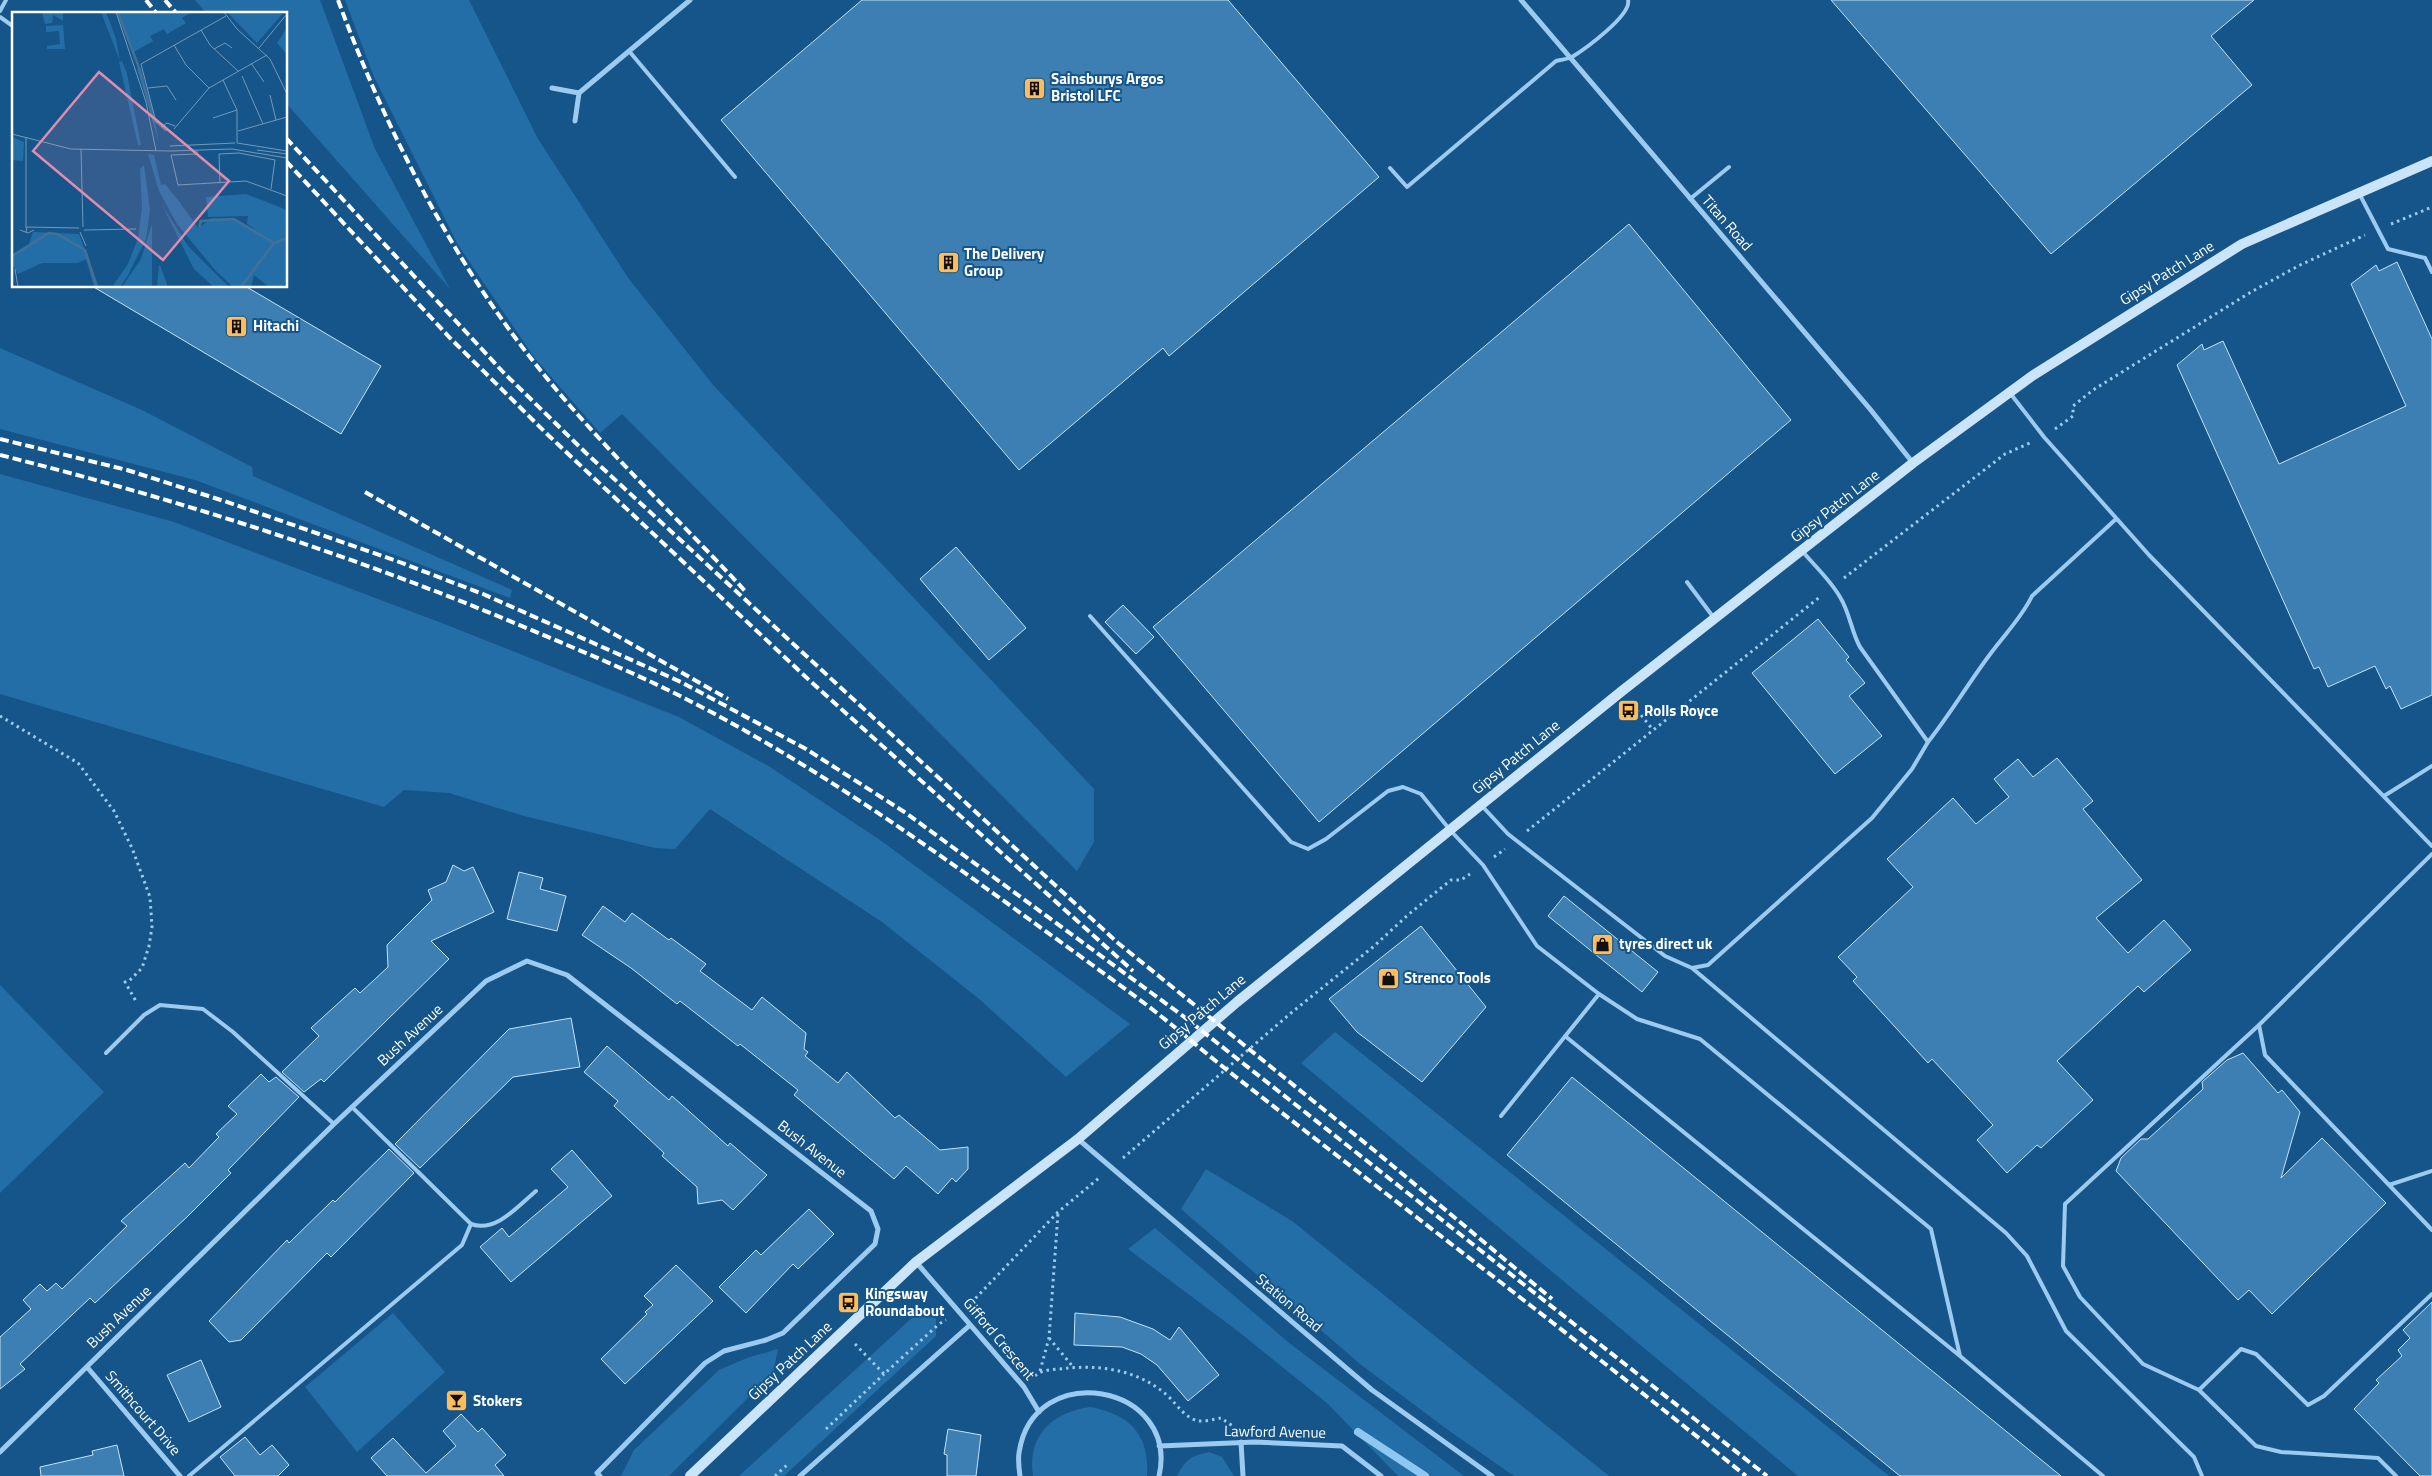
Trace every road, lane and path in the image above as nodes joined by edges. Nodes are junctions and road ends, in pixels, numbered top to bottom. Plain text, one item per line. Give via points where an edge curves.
1 (6, 0) edge
2 (690, 0) edge
3 (1521, 0) edge
4 (1628, 0) edge
5 (0, 11) edge
6 (0, 17) edge
7 (12, 26) edge
8 (629, 51) junction
9 (1570, 58) junction
10 (552, 88) dead end
11 (579, 93) junction
12 (575, 121) dead end
13 (2432, 161) edge
14 (1728, 167) dead end
15 (1390, 168) dead end
16 (735, 177) dead end
17 (2359, 193) junction
18 (1690, 199) junction
19 (2432, 207) edge
20 (2377, 229) junction
21 (2432, 272) edge
22 (2010, 393) junction
23 (2044, 437) junction
24 (1914, 463) junction
25 (2116, 519) junction
26 (1802, 551) junction
27 (1687, 582) dead end
28 (1832, 587) junction
29 (1090, 616) dead end
30 (1715, 620) junction
31 (1622, 691) junction
32 (0, 716) edge
33 (1653, 730) junction
34 (1928, 742) junction
35 (2432, 766) edge
36 (2384, 796) junction
37 (1481, 805) junction
38 (1450, 830) junction
39 (1517, 840) junction
40 (2432, 846) edge
41 (2432, 854) edge
42 (1483, 865) junction
43 (1692, 968) junction
44 (1599, 994) junction
45 (144, 1015) junction
46 (2259, 1025) junction
47 (1565, 1036) junction
48 (106, 1053) dead end
49 (352, 1107) junction
50 (1501, 1116) dead end
51 (334, 1124) junction
52 (1078, 1139) junction
53 (1111, 1168) junction
54 (2432, 1172) edge
55 (2389, 1185) junction
56 (536, 1191) dead end
57 (1058, 1212) dead end
58 (471, 1224) junction
59 (878, 1229) joint
60 (2432, 1230) edge
61 (916, 1262) junction
62 (2432, 1294) edge
63 (970, 1325) junction
64 (1049, 1338) junction
65 (1960, 1356) junction
66 (86, 1367) junction
67 (1074, 1368) dead end
68 (1040, 1371) dead end
69 (884, 1374) dead end
70 (2199, 1390) junction
71 (1040, 1412) junction
72 (822, 1433) dead end
73 (1241, 1442) junction
74 (1159, 1446) junction
75 (0, 1452) edge
76 (794, 1459) dead end
77 (180, 1476) edge
78 (189, 1476) edge
79 (600, 1476) edge
80 (690, 1476) edge
81 (775, 1476) edge
82 (800, 1476) edge
83 (1020, 1476) edge
84 (1159, 1476) edge
85 (1243, 1476) edge
86 (1381, 1476) edge
87 (1492, 1476) edge
88 (2103, 1476) edge
89 (2202, 1476) edge
90 (2396, 1476) edge

1 - 5 lane
2 - 8 street
3 - 9 street, Titan Road
4 - 9 lane via 1624,16
6 - 7 lane
8 - 11 street
8 - 16 lane
9 - 15 lane via 1556,61 1406,187
9 - 18 street, Titan Road
10 - 11 street
11 - 12 street
13 - 17 main road, Gipsy Patch Lane
14 - 18 lane
17 - 20 lane
17 - 22 main road, Gipsy Patch Lane via 2242,244 2041,370
18 - 24 street, Titan Road
19 - 20 path
20 - 21 lane via 2388,249 2425,258
20 - 23 path via 2251,292 2093,390 2073,406 2074,416
22 - 23 lane
22 - 24 main road, Gipsy Patch Lane
23 - 25 lane
23 - 28 path via 2006,454
24 - 26 main road, Gipsy Patch Lane
25 - 34 lane via 2032,596 2028,606
25 - 36 lane
26 - 28 lane
26 - 30 main road, Gipsy Patch Lane
27 - 30 lane
28 - 33 path
28 - 34 lane via 1840,596 1860,648
29 - 38 lane via 1291,842 1308,849 1388,791 1402,787 1421,794
30 - 31 main road, Gipsy Patch Lane
31 - 33 path
31 - 37 main road, Gipsy Patch Lane
32 - 45 path via 78,763 114,810 150,897 152,927 149,946 142,968 125,982
33 - 39 path
34 - 43 lane via 1912,769 1872,818 1708,965
35 - 36 lane
36 - 40 lane
37 - 38 main road, Gipsy Patch Lane
37 - 39 lane
38 - 42 lane
38 - 52 main road, Gipsy Patch Lane via 1237,1002
39 - 42 path
39 - 43 lane via 1665,956
41 - 46 lane
42 - 44 lane via 1537,946
42 - 53 path via 1461,880 1451,880 1409,914
43 - 89 lane via 2006,1234 2027,1256 2066,1331 2194,1457
44 - 47 lane
44 - 65 lane via 1637,1019 1700,1039 1931,1229
45 - 48 lane
45 - 51 lane via 160,1005 203,1009 233,1032
46 - 55 lane via 2265,1055
46 - 70 lane via 2065,1204 2063,1266 2080,1297 2143,1364
47 - 50 lane
47 - 65 lane
49 - 51 street, Bush Avenue
49 - 58 lane
49 - 59 street, Bush Avenue via 486,981 527,961 567,975 871,1211
51 - 66 street, Bush Avenue
52 - 53 street, Station Road
52 - 61 main road, Gipsy Patch Lane
53 - 87 street, Station Road via 1372,1390
54 - 55 lane
55 - 60 lane
56 - 58 lane via 492,1224 480,1227
57 - 64 path
58 - 78 lane via 462,1245
59 - 79 street, Gipsy Patch Lane via 875,1244 783,1333 724,1351 705,1363 597,1473
61 - 63 street, Gifford Crescent
61 - 80 main road, Gipsy Patch Lane
62 - 70 lane via 2324,1396 2308,1404 2256,1354 2241,1349
63 - 71 street, Gifford Crescent via 1024,1387
63 - 82 street
64 - 67 path
64 - 68 path
65 - 88 lane
66 - 75 street, Bush Avenue
66 - 77 street, Smithcourt Drive
69 - 72 path
70 - 90 lane via 2256,1446 2281,1452 2378,1458
71 - 74 street via 1077,1392 1099,1392 1138,1409 1151,1426
71 - 83 street via 1026,1431 1021,1446
73 - 74 street, Lawford Avenue
73 - 85 street
73 - 86 street, Lawford Avenue via 1342,1446
74 - 84 street
76 - 81 path

